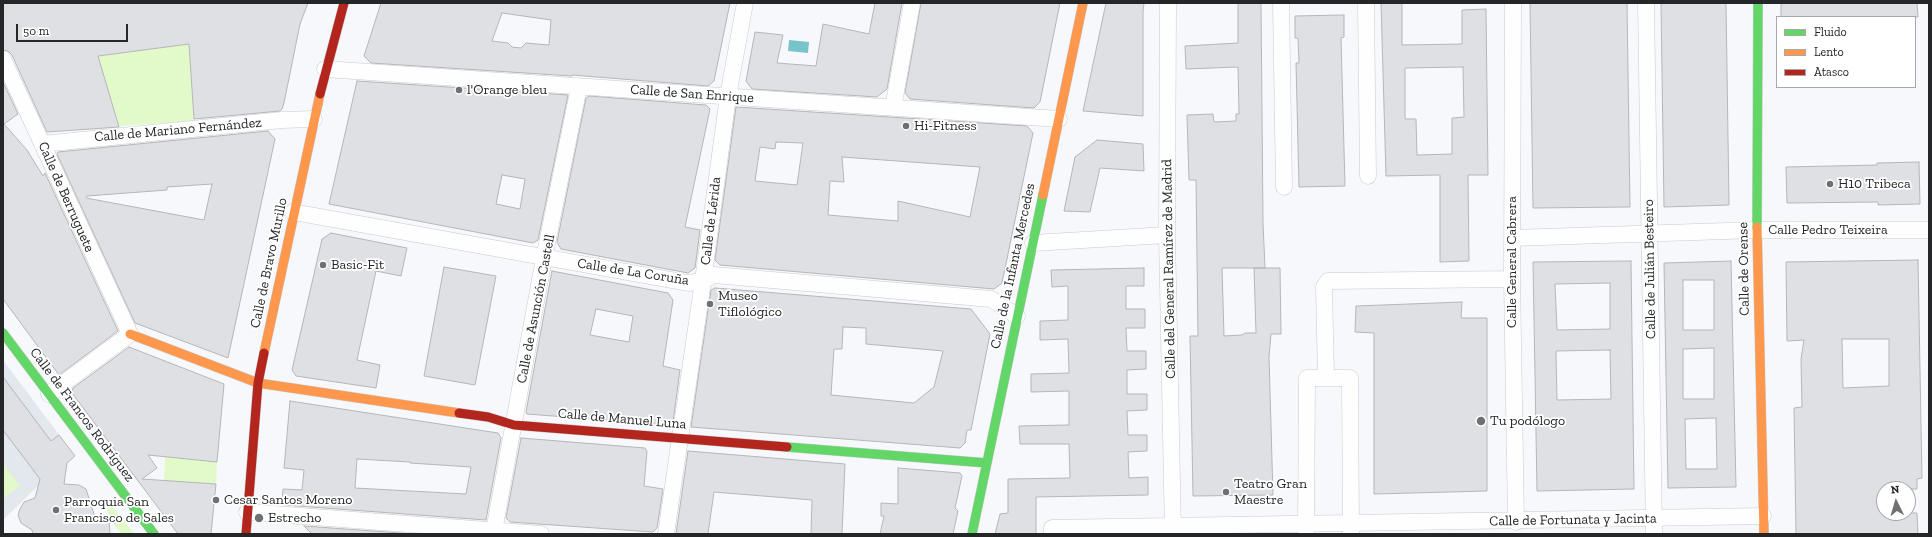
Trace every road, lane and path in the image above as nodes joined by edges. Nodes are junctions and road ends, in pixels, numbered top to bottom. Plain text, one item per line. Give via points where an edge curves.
1 (344, 3) edge
2 (745, 3) edge
3 (912, 3) edge
4 (1083, 3) edge
5 (1168, 3) edge
6 (1281, 3) edge
7 (1366, 3) edge
8 (1513, 3) edge
9 (1646, 3) edge
10 (1758, 3) edge
11 (3, 59) edge
12 (325, 69) junction
13 (579, 87) junction
14 (728, 96) junction
15 (893, 108) junction
16 (314, 119) junction
17 (1059, 119) junction
18 (42, 144) junction
19 (1368, 176) dead end
20 (1284, 187) dead end
21 (294, 212) junction
22 (1757, 230) junction
23 (1929, 230) edge
24 (1649, 234) junction
25 (1167, 235) junction
26 (1512, 238) junction
27 (1033, 243) junction
28 (544, 258) junction
29 (1512, 279) junction
30 (704, 281) junction
31 (1017, 316) junction
32 (3, 333) edge
33 (130, 334) junction
34 (1326, 378) junction
35 (258, 383) junction
36 (49, 394) junction
37 (514, 425) junction
38 (679, 438) junction
39 (987, 463) junction
40 (247, 512) junction
41 (1763, 516) junction
42 (1654, 518) junction
43 (1516, 522) junction
44 (1306, 529) edge
45 (1351, 529) edge
46 (1173, 530) edge
47 (494, 531) junction
48 (154, 534) edge
49 (246, 534) edge
50 (541, 534) edge
51 (666, 534) edge
52 (972, 534) edge
53 (1052, 534) edge
54 (1654, 534) edge
55 (1764, 534) edge

1 - 12 street, Calle de Bravo Murillo
2 - 14 street, Calle de Lérida
3 - 15 street
4 - 17 street, Calle de la Infanta Mercedes
5 - 25 street, Calle del General Ramírez de Madrid
6 - 20 street
7 - 19 street
8 - 26 street, Calle General Cabrera
9 - 24 street, Calle de Julián Besteiro
10 - 22 street, Calle de Orense
11 - 18 street, Calle de Berruguete
12 - 13 street, Calle de San Enrique
12 - 16 street, Calle de Bravo Murillo
13 - 14 street, Calle de San Enrique
13 - 28 street, Calle de Asunción Castell
14 - 15 street, Calle de San Enrique
14 - 30 street, Calle de Lérida
15 - 17 street, Calle de San Enrique
16 - 18 street, Calle de Mariano Fernández
16 - 21 street, Calle de Bravo Murillo
17 - 27 street, Calle de la Infanta Mercedes
18 - 33 street, Calle de Berruguete
21 - 28 street, Calle de La Coruña
21 - 35 street, Calle de Bravo Murillo
22 - 23 street, Calle Pedro Teixeira
22 - 24 street, Calle Pedro Teixeira
22 - 41 street, Calle de Orense
24 - 26 street, Calle Pedro Teixeira
24 - 42 street, Calle de Julián Besteiro
25 - 27 street
25 - 46 street, Calle del General Ramírez de Madrid
26 - 29 street, Calle General Cabrera
27 - 31 street, Calle de la Infanta Mercedes
28 - 30 street, Calle de La Coruña via 688,283
28 - 37 street, Calle de Asunción Castell
29 - 34 street via 1328,280 1324,287
29 - 43 street, Calle General Cabrera
30 - 31 street, Calle de La Coruña via 714,275 990,299
30 - 38 street, Calle de Lérida
31 - 39 street, Calle de la Infanta Mercedes
32 - 36 street, Calle de Francos Rodríguez
33 - 35 street, Calle de Manuel Luna
33 - 36 street
34 - 44 street via 1306,378
34 - 45 street via 1350,378
35 - 37 street, Calle de Manuel Luna via 488,417
35 - 40 street, Calle de Bravo Murillo
36 - 48 street, Calle de Francos Rodríguez
37 - 38 street, Calle de Manuel Luna
37 - 47 street, Calle de Asunción Castell
38 - 39 street, Calle de Manuel Luna
38 - 51 street, Calle de Lérida
39 - 52 street, Calle de la Infanta Mercedes
40 - 47 street
40 - 49 street, Calle de Bravo Murillo
41 - 42 street, Calle de Fortunata y Jacinta
41 - 55 street, Calle de Orense
42 - 43 street, Calle de Fortunata y Jacinta
42 - 54 street, Calle de Julián Besteiro
43 - 45 street, Calle de Fortunata y Jacinta
44 - 45 street, Calle de Fortunata y Jacinta
44 - 46 street, Calle de Fortunata y Jacinta
46 - 53 street, Calle de Fortunata y Jacinta via 1052,528
47 - 50 street

